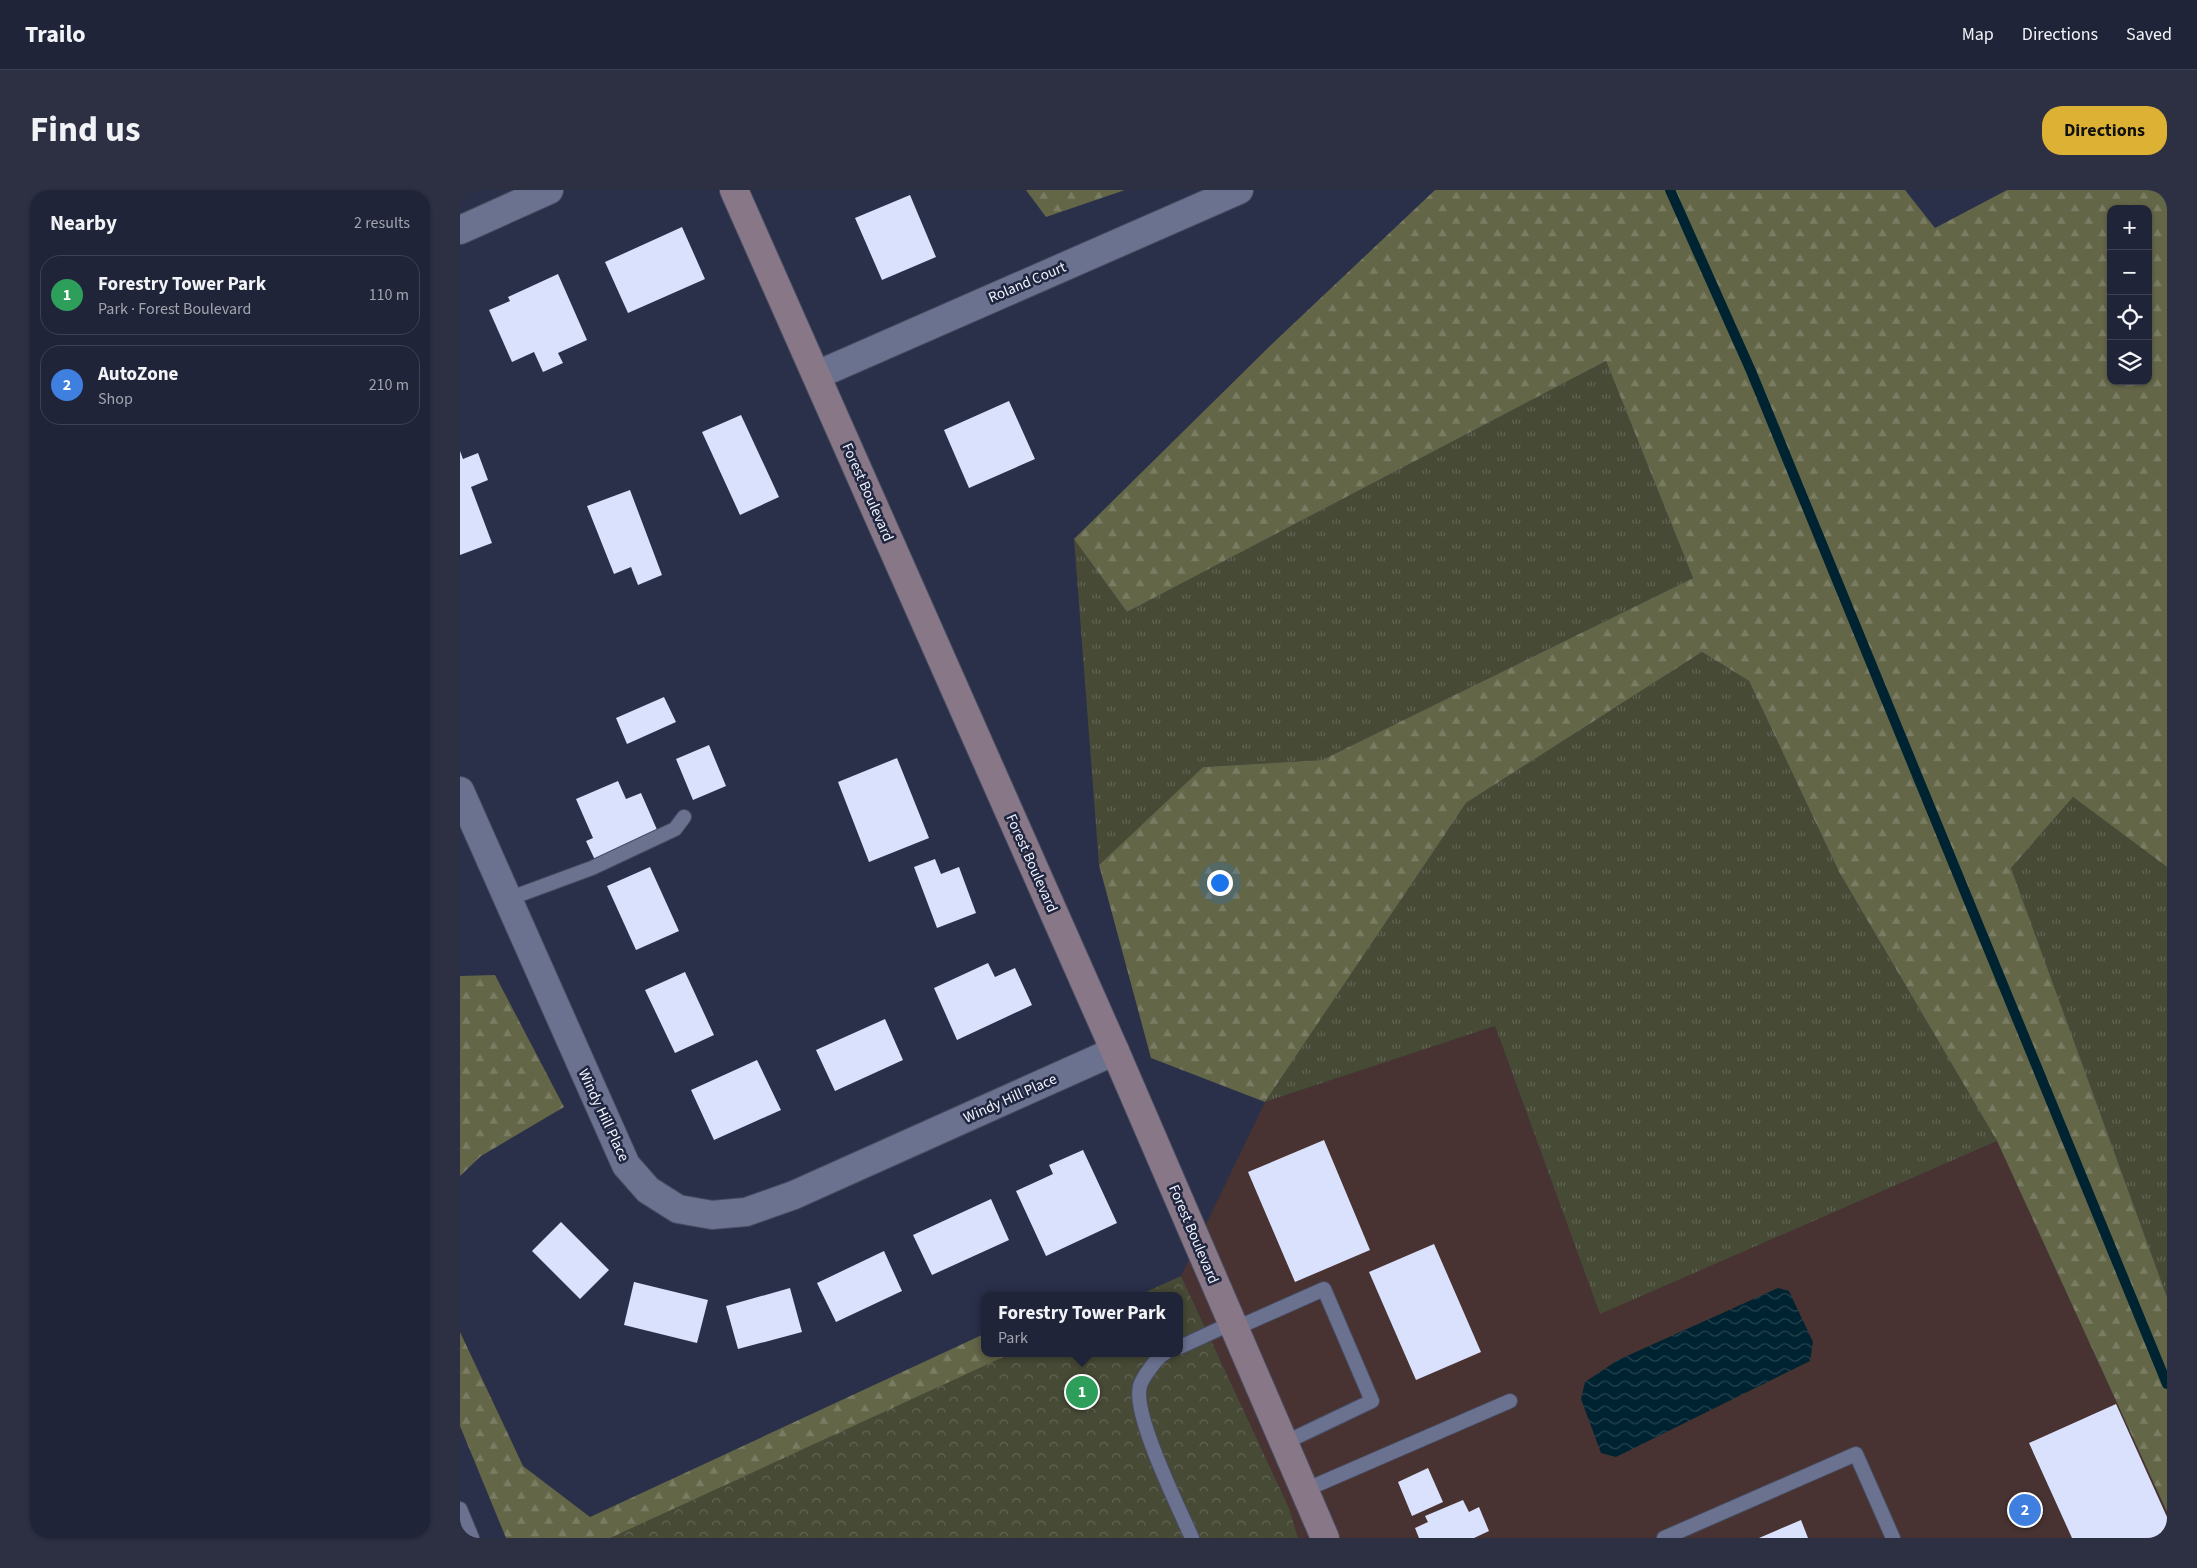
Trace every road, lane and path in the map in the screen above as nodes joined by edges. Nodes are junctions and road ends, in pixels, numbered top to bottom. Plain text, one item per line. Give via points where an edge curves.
1 (549, 190) edge
2 (734, 190) edge
3 (1239, 190) edge
4 (460, 230) edge
5 (816, 375) junction
6 (460, 791) edge
7 (684, 817) dead end
8 (508, 899) junction
9 (1115, 1051) junction
10 (1233, 1326) junction
11 (1183, 1346) edge
12 (1158, 1357) edge
13 (1510, 1401) dead end
14 (1284, 1443) junction
15 (1304, 1490) junction
16 (460, 1510) edge
17 (472, 1538) edge
18 (1192, 1538) edge
19 (1325, 1538) edge
20 (1664, 1538) edge
21 (1893, 1538) edge

1 - 4 street
2 - 5 street, Forest Boulevard
3 - 5 street, Roland Court
5 - 9 street, Forest Boulevard
6 - 8 street, Windy Hill Place
7 - 8 lane via 675,830 592,868
8 - 9 street, Windy Hill Place via 626,1165 648,1190 678,1209 712,1215 746,1212 794,1195
9 - 10 street, Forest Boulevard
10 - 11 lane
10 - 14 street, Forest Boulevard
10 - 14 lane via 1324,1290 1372,1401
12 - 18 lane via 1140,1386 1142,1421
13 - 15 lane
14 - 15 street, Forest Boulevard
15 - 19 street, Forest Boulevard
16 - 17 lane
20 - 21 lane via 1856,1454

